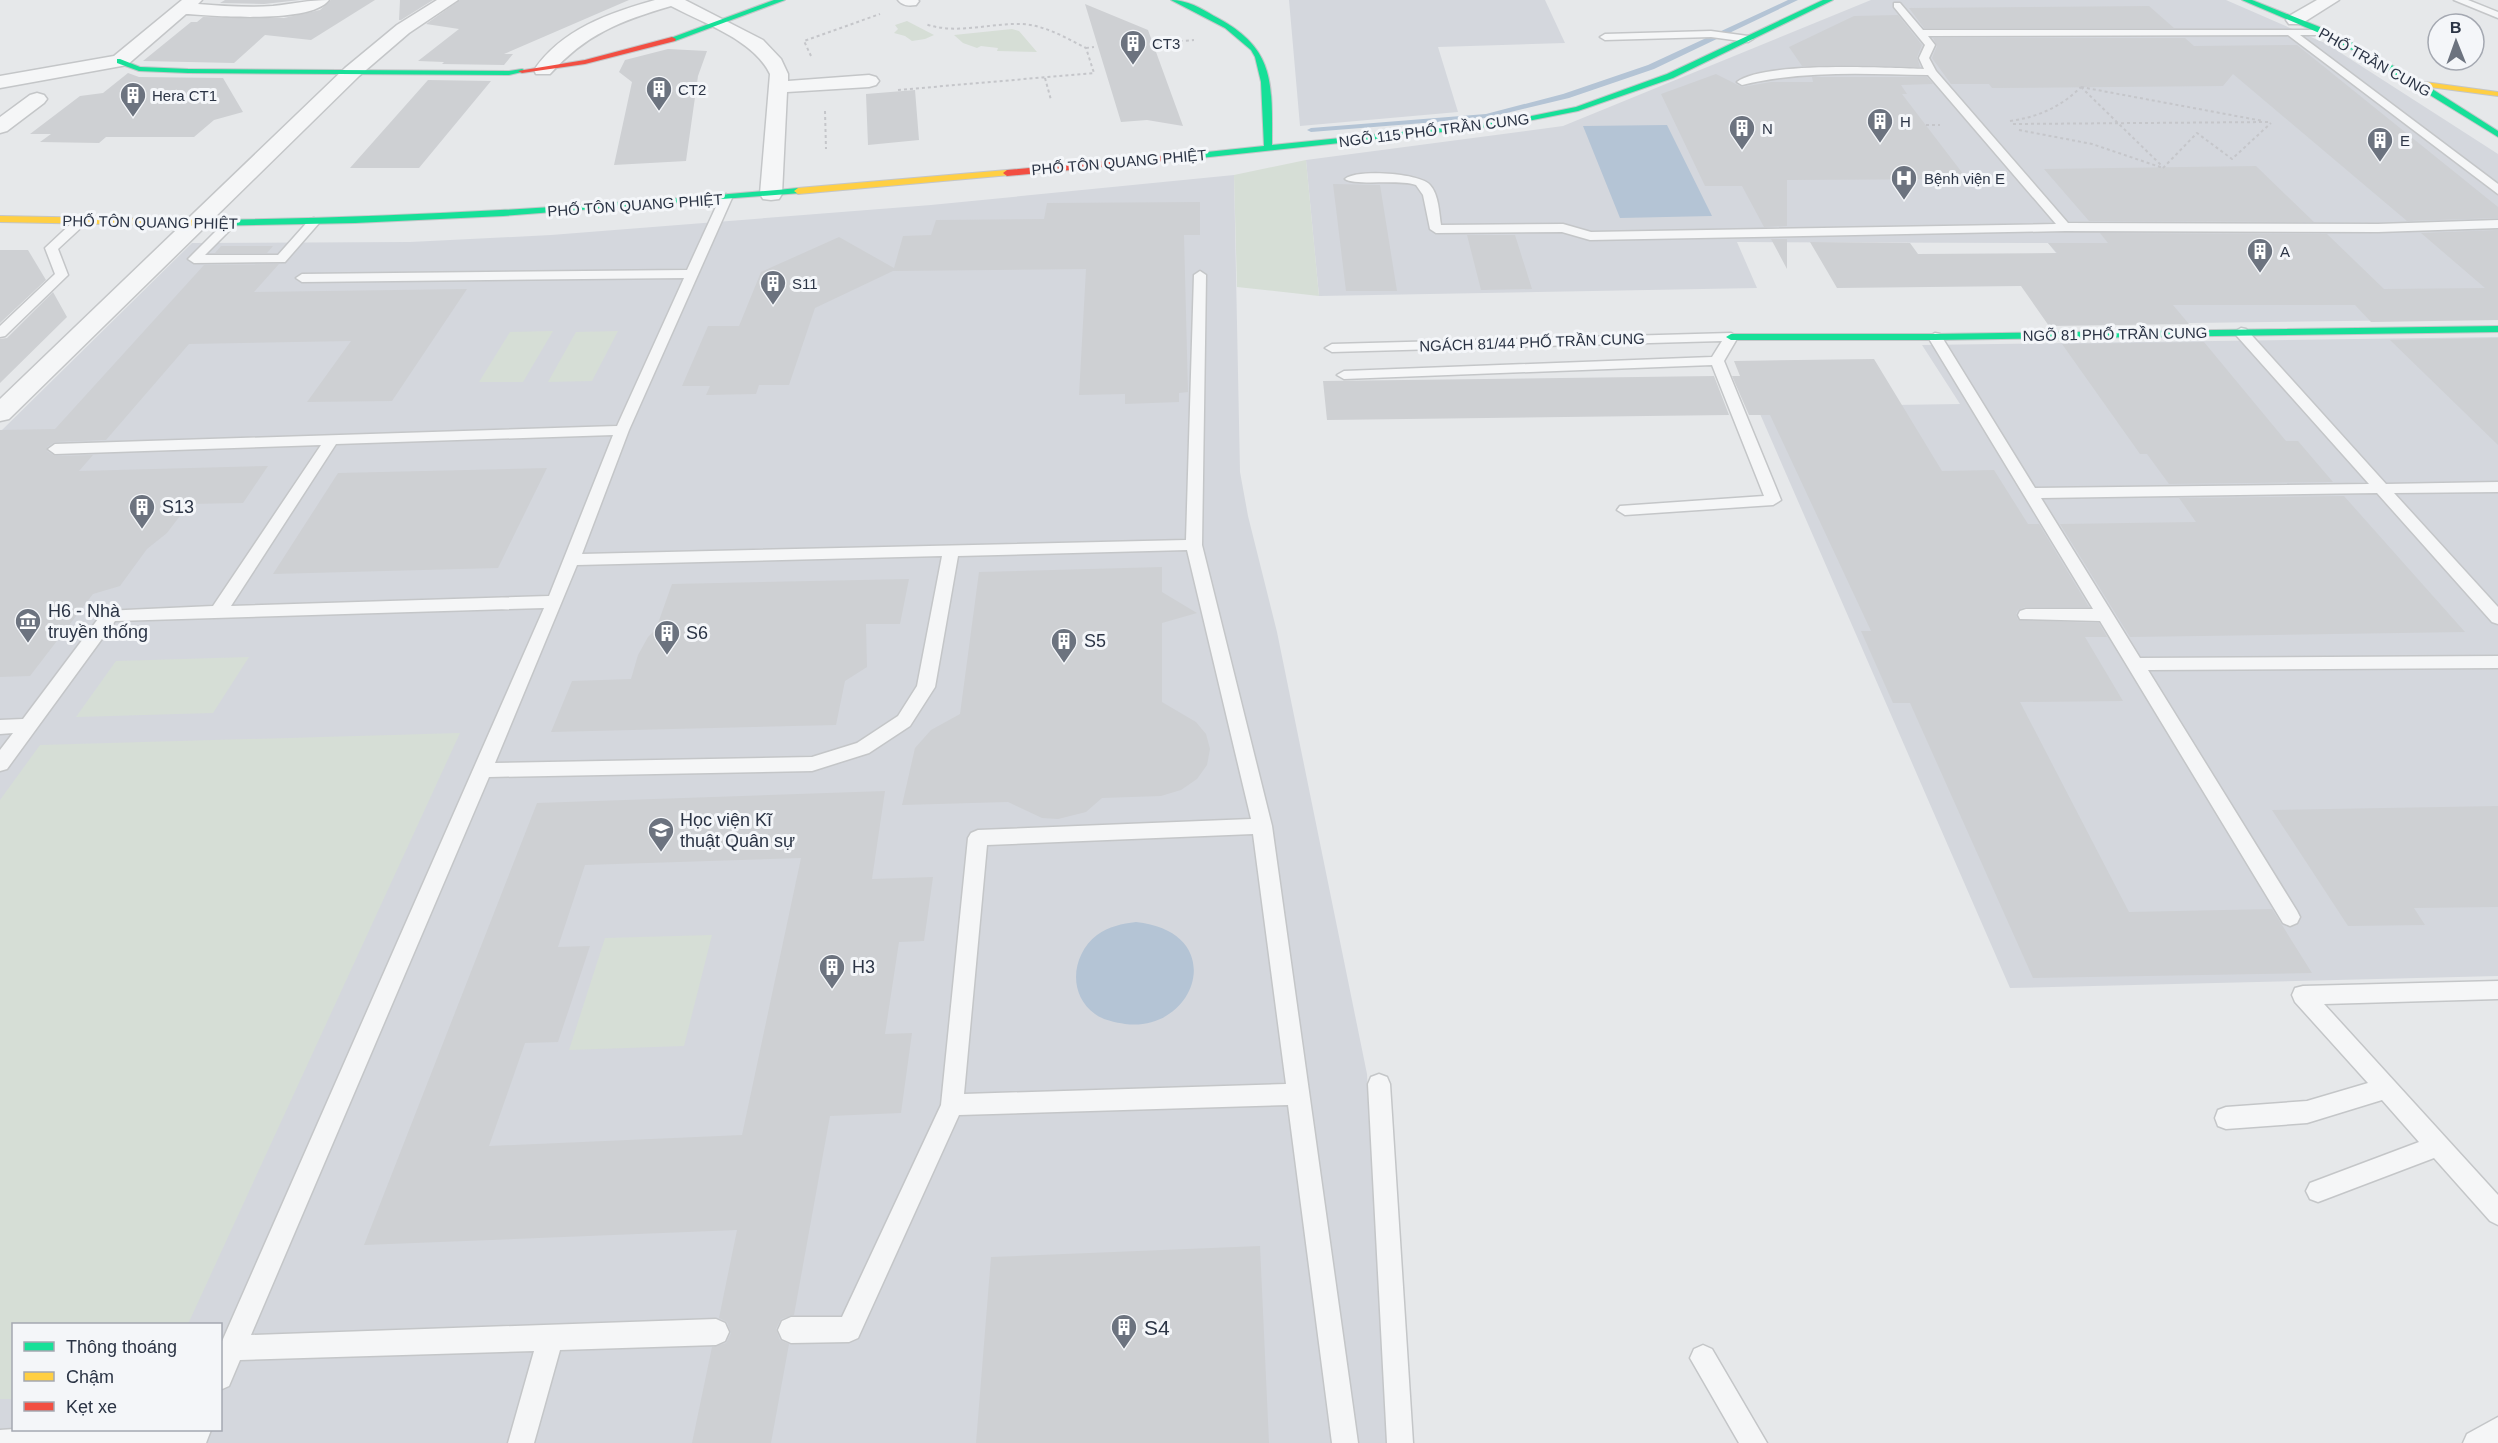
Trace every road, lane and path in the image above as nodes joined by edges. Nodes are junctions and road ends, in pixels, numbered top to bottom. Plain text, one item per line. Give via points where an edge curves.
1 (320, 0) edge
2 (449, 0) edge
3 (673, 0) edge
4 (781, 0) edge
5 (1175, 0) edge
6 (1829, 0) edge
7 (2246, 0) edge
8 (2330, 0) edge
9 (2459, 0) edge
10 (187, 5) edge
11 (1897, 5) dead end
12 (882, 14) dead end
13 (2498, 15) edge
14 (920, 22) dead end
15 (713, 23) junction
16 (2292, 26) junction
17 (1920, 33) junction
18 (1605, 37) dead end
19 (1748, 39) junction
20 (1094, 47) dead end
21 (1086, 48) junction
22 (120, 61) junction
23 (543, 70) junction
24 (352, 72) junction
25 (1931, 72) junction
26 (1045, 78) junction
27 (869, 81) dead end
28 (0, 82) edge
29 (1742, 82) dead end
30 (2415, 82) junction
31 (825, 84) junction
32 (778, 87) junction
33 (2081, 87) junction
34 (891, 91) dead end
35 (2498, 94) edge
36 (0, 99) edge
37 (1051, 99) dead end
38 (2271, 122) junction
39 (2118, 124) junction
40 (1977, 125) junction
41 (0, 127) edge
42 (2498, 135) edge
43 (826, 149) dead end
44 (1268, 149) junction
45 (2163, 168) junction
46 (1351, 179) dead end
47 (2498, 190) edge
48 (771, 194) junction
49 (726, 198) junction
50 (0, 219) edge
51 (81, 221) junction
52 (314, 222) junction
53 (198, 223) junction
54 (231, 223) junction
55 (2498, 224) edge
56 (2065, 227) junction
57 (691, 274) junction
58 (1200, 275) dead end
59 (302, 278) dead end
60 (2498, 329) edge
61 (0, 333) edge
62 (2241, 333) junction
63 (1731, 337) junction
64 (1935, 337) junction
65 (1332, 348) dead end
66 (1716, 361) junction
67 (1344, 375) dead end
68 (0, 413) edge
69 (622, 430) junction
70 (331, 440) junction
71 (55, 449) dead end
72 (2498, 487) edge
73 (2381, 488) junction
74 (2030, 493) junction
75 (1625, 510) dead end
76 (1194, 545) junction
77 (951, 551) junction
78 (571, 560) junction
79 (555, 602) junction
80 (218, 612) junction
81 (2026, 615) dead end
82 (2105, 615) junction
83 (2498, 618) edge
84 (2498, 662) edge
85 (2135, 663) junction
86 (28, 726) junction
87 (0, 727) edge
88 (0, 764) edge
89 (482, 770) junction
90 (1262, 826) junction
91 (2290, 917) dead end
92 (2498, 990) edge
93 (1379, 1084) dead end
94 (2387, 1088) junction
95 (1298, 1095) junction
96 (952, 1105) junction
97 (2226, 1118) dead end
98 (2438, 1146) junction
99 (2318, 1191) dead end
100 (2498, 1213) edge
101 (791, 1330) dead end
102 (716, 1332) dead end
103 (551, 1337) junction
104 (233, 1348) junction
105 (1703, 1358) dead end
106 (222, 1373) edge
107 (2498, 1430) edge
108 (198, 1431) edge
109 (0, 1443) edge
110 (521, 1443) edge
111 (1345, 1443) edge
112 (1400, 1443) edge
113 (1754, 1443) edge
114 (2476, 1443) edge

1 - 10 street via 289,10
2 - 24 street via 403,29
3 - 15 street
3 - 23 street via 608,21 577,36
4 - 15 street
5 - 44 street via 1213,16 1255,50 1267,89
6 - 19 street, NGÕ 115 PHỐ TRẦN CUNG
7 - 16 street, PHỐ TRẦN CUNG
8 - 16 street
9 - 13 lane
10 - 22 street
11 - 17 lane
12 - 31 path via 804,41
14 - 21 path via 938,30 1023,24 1046,29
15 - 23 street via 664,42
15 - 32 street via 757,44 772,59 779,74
16 - 17 lane
16 - 30 street, PHỐ TRẦN CUNG via 2325,32
16 - 47 lane
17 - 25 lane via 1930,45 1924,58
18 - 19 lane via 1711,34
19 - 44 street, NGÕ 115 PHỐ TRẦN CUNG via 1670,76 1578,109 1507,123
20 - 21 path
21 - 26 path via 1094,74
22 - 24 street via 139,69
22 - 28 street
23 - 24 street
24 - 53 street
25 - 29 lane via 1793,71
25 - 40 lane
26 - 34 path
26 - 37 path
27 - 31 street
30 - 35 street
30 - 42 street, PHỐ TRẦN CUNG
31 - 32 street
31 - 43 path
32 - 48 street
33 - 38 path
33 - 39 path
33 - 40 path via 2068,101 2046,112 2022,120
36 - 41 street via 37,99
38 - 39 path
38 - 45 path via 2232,159 2197,133
39 - 40 path
39 - 45 path
40 - 45 path via 2086,141
40 - 56 lane
44 - 48 street, PHỐ TÔN QUANG PHIỆT
46 - 56 lane via 1405,178 1420,182 1427,188 1436,229 1563,228 1590,236 1631,236
48 - 49 street, PHỐ TÔN QUANG PHIỆT
49 - 52 street, PHỐ TÔN QUANG PHIỆT via 495,215
49 - 57 lane
50 - 51 street, PHỐ TÔN QUANG PHIỆT
51 - 53 street, PHỐ TÔN QUANG PHIỆT
51 - 61 lane via 51,248 62,275
52 - 54 street, PHỐ TÔN QUANG PHIỆT
52 - 54 lane via 281,259 194,259
53 - 54 street, PHỐ TÔN QUANG PHIỆT
53 - 68 street
55 - 56 lane via 2378,228
57 - 59 lane
57 - 69 lane
58 - 76 lane
60 - 62 street, NGÕ 81 PHỐ TRẦN CUNG
62 - 64 street, NGÕ 81 PHỐ TRẦN CUNG
62 - 73 lane
63 - 64 street, NGÕ 81 PHỐ TRẦN CUNG
63 - 65 lane, NGÁCH 81/44 PHỐ TRẦN CUNG
63 - 66 lane
64 - 74 lane
66 - 67 lane
66 - 75 lane via 1773,500
69 - 70 lane
69 - 78 lane
70 - 71 lane
70 - 80 lane
72 - 73 lane
73 - 74 lane
73 - 83 lane
74 - 82 lane
76 - 77 lane
76 - 90 lane
77 - 78 lane
77 - 89 lane via 926,687 904,721 863,748 812,764
78 - 79 lane
79 - 80 lane
79 - 89 lane
80 - 86 lane via 110,615
81 - 82 lane
82 - 85 lane
84 - 85 lane
85 - 91 lane
86 - 87 lane
86 - 88 lane
89 - 104 lane
90 - 95 lane
90 - 96 lane via 978,838
92 - 94 lane via 2303,995
93 - 112 lane
94 - 97 lane via 2307,1112
94 - 98 lane
95 - 96 lane
95 - 111 lane
96 - 101 lane via 849,1329
98 - 99 lane
98 - 100 lane
102 - 103 lane
103 - 104 lane
103 - 110 lane
104 - 106 lane
105 - 113 lane
107 - 114 lane
108 - 109 lane

